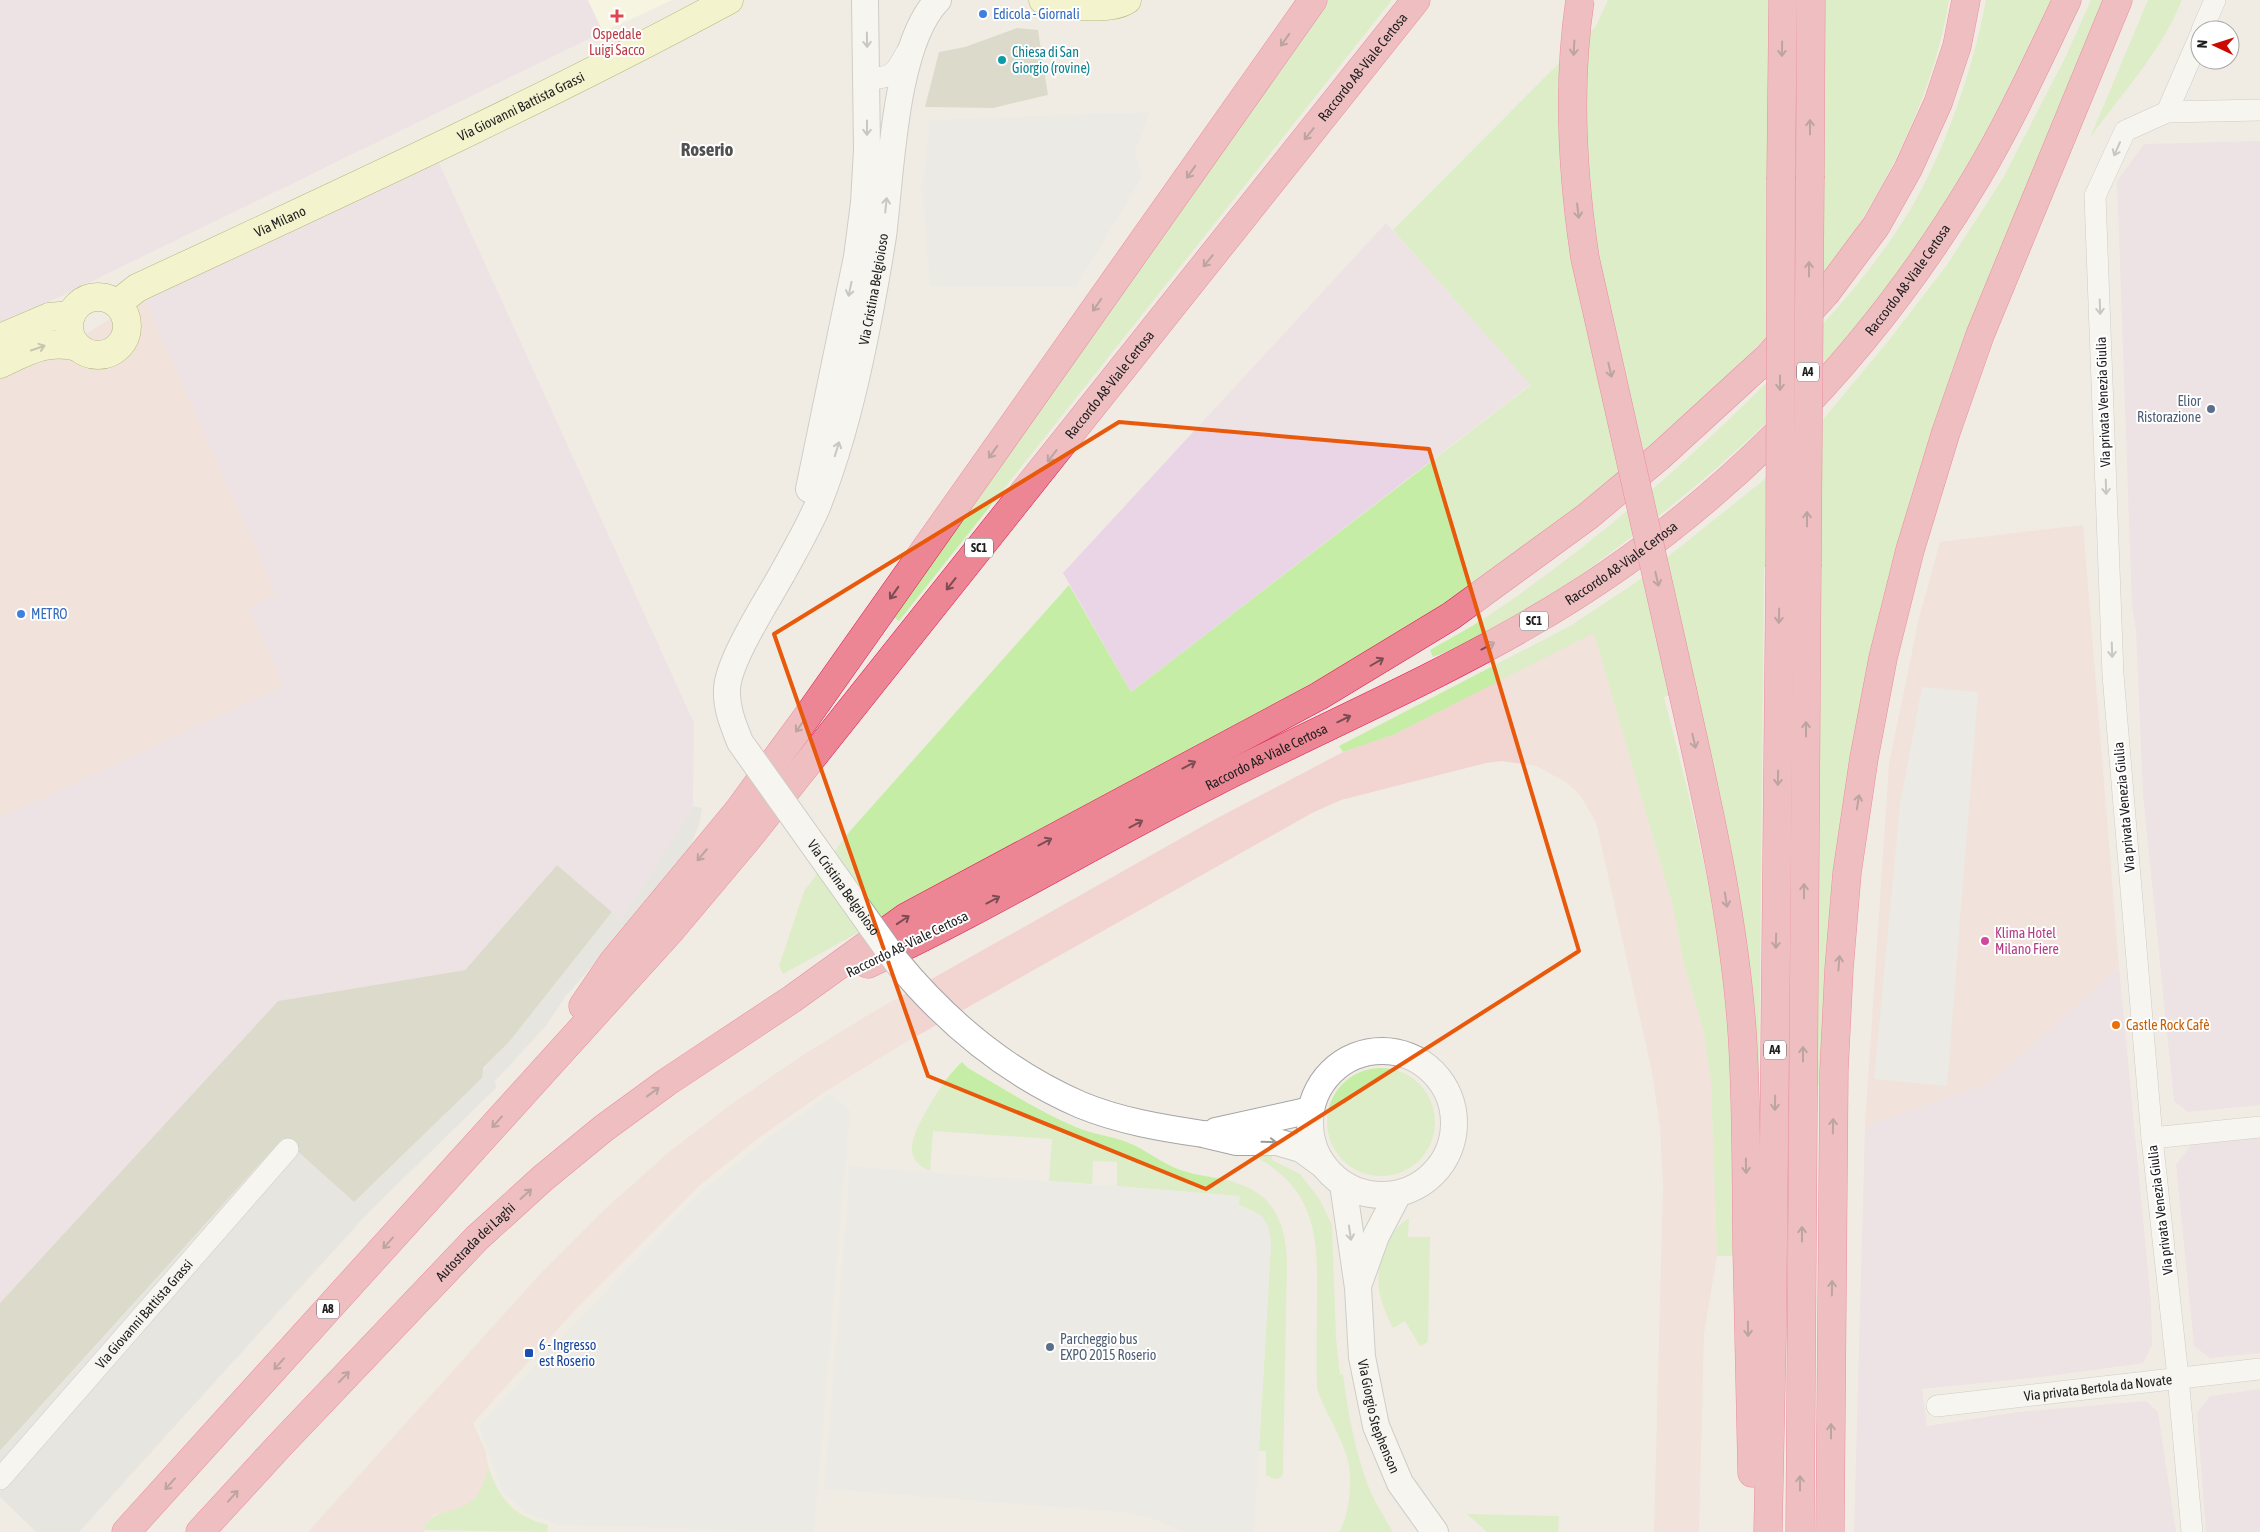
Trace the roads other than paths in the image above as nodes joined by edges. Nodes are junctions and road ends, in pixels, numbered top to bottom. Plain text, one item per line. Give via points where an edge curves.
1 (729, 0) edge
2 (866, 0) edge
3 (938, 0) edge
4 (1043, 0) edge
5 (1127, 0) edge
6 (1313, 0) edge
7 (1416, 0) edge
8 (1580, 0) edge
9 (1783, 0) edge
10 (1811, 0) edge
11 (1966, 0) edge
12 (2067, 0) edge
13 (2118, 0) edge
14 (2215, 0) edge
15 (2206, 20) edge
16 (917, 35) junction
17 (2190, 59) edge
18 (867, 79) junction
19 (2260, 110) edge
20 (2167, 112) junction
21 (446, 143) joint
22 (118, 304) junction
23 (71, 315) junction
24 (0, 338) edge
25 (78, 347) junction
26 (0, 364) edge
27 (782, 574) junction
28 (792, 999) junction
29 (530, 1086) junction
30 (1311, 1110) junction
31 (2260, 1128) edge
32 (1203, 1134) junction
33 (2152, 1138) junction
34 (288, 1149) dead end
35 (1323, 1165) junction
36 (1343, 1184) junction
37 (1398, 1194) junction
38 (1358, 1288) junction
39 (2260, 1369) edge
40 (2178, 1377) junction
41 (1937, 1406) dead end
42 (0, 1479) edge
43 (126, 1532) edge
44 (200, 1532) edge
45 (1435, 1532) edge
46 (1754, 1532) edge
47 (1768, 1532) edge
48 (1800, 1532) edge
49 (1830, 1532) edge
50 (2192, 1532) edge

1 - 21 main road, Via Giovanni Battista Grassi via 645,46
2 -> 18 street, Via Cristina Belgioioso
3 - 16 street, Via Cristina Belgioioso via 929,9
4 - 5 main road via 1109,6
6 -> 29 highway via 806,718 738,811 613,962
7 -> 29 highway, Raccordo A8-Viale Certosa / SC1 via 744,842 671,930
8 -> 46 highway, bridge via 1572,98 1577,208 1584,258 1722,874 1734,957 1745,1096
9 -> 47 highway, A4, bridge via 1780,567
48 -> 10 highway, A4, bridge
28 -> 11 highway via 906,918 1384,658 1520,567 1660,456 1767,358 1826,293 1876,226 1908,169 1938,103 1957,46
28 -> 12 highway, Raccordo A8-Viale Certosa / SC1 via 919,940 1210,784 1528,625 1629,560 1666,532 1764,448 1826,385 1905,285 1977,178
49 -> 13 highway via 1834,1070 1847,874 1864,758 1883,658 1910,550 1946,432 1980,335
14 - 15 street
16 - 18 street via 892,75
27 -> 16 street, Via Cristina Belgioioso via 816,508 850,401 883,236 893,134
17 - 20 street
18 -> 27 street, Via Cristina Belgioioso via 865,194 857,257 805,504
19 - 20 street
20 -> 33 street, Via privata Venezia Giulia via 2125,131 2096,196 2113,675
21 - 22 main road, Via Milano via 137,288
22 - 23 main road via 106,297 91,297 79,304
22 - 25 main road via 128,322 121,344 105,354 96,355
23 - 24 main road via 49,317
23 - 25 main road via 70,332
26 -> 25 main road via 53,343
27 - 32 street, Via Cristina Belgioioso, bridge via 732,665 727,688 728,712 740,742 896,961 949,1018 994,1057 1033,1082 1082,1105 1127,1120
44 -> 28 highway, Autostrada dei Laghi via 477,1238 535,1185 666,1082
29 -> 43 highway, A8
30 - 32 street, Via Cristina Belgioioso
30 - 35 street via 1311,1139
30 - 37 street via 1327,1076 1358,1055 1395,1052 1421,1062 1436,1074 1453,1108 1450,1147 1431,1177
31 - 33 street
32 -> 35 street, Via Cristina Belgioioso via 1237,1142 1277,1142 1301,1149
33 - 40 street, Via privata Venezia Giulia
34 - 42 street, Via Giovanni Battista Grassi
35 - 36 street
36 - 37 street via 1370,1194
36 -> 38 street, Via Giorgio Stephenson
37 - 38 street, Via Giorgio Stephenson via 1376,1236
38 - 45 street, Via Giorgio Stephenson via 1362,1357 1376,1426 1400,1483
39 - 40 street, Via privata Bertola da Novate
40 - 41 street, Via privata Bertola da Novate
40 - 50 street, Via privata Venezia Giulia

